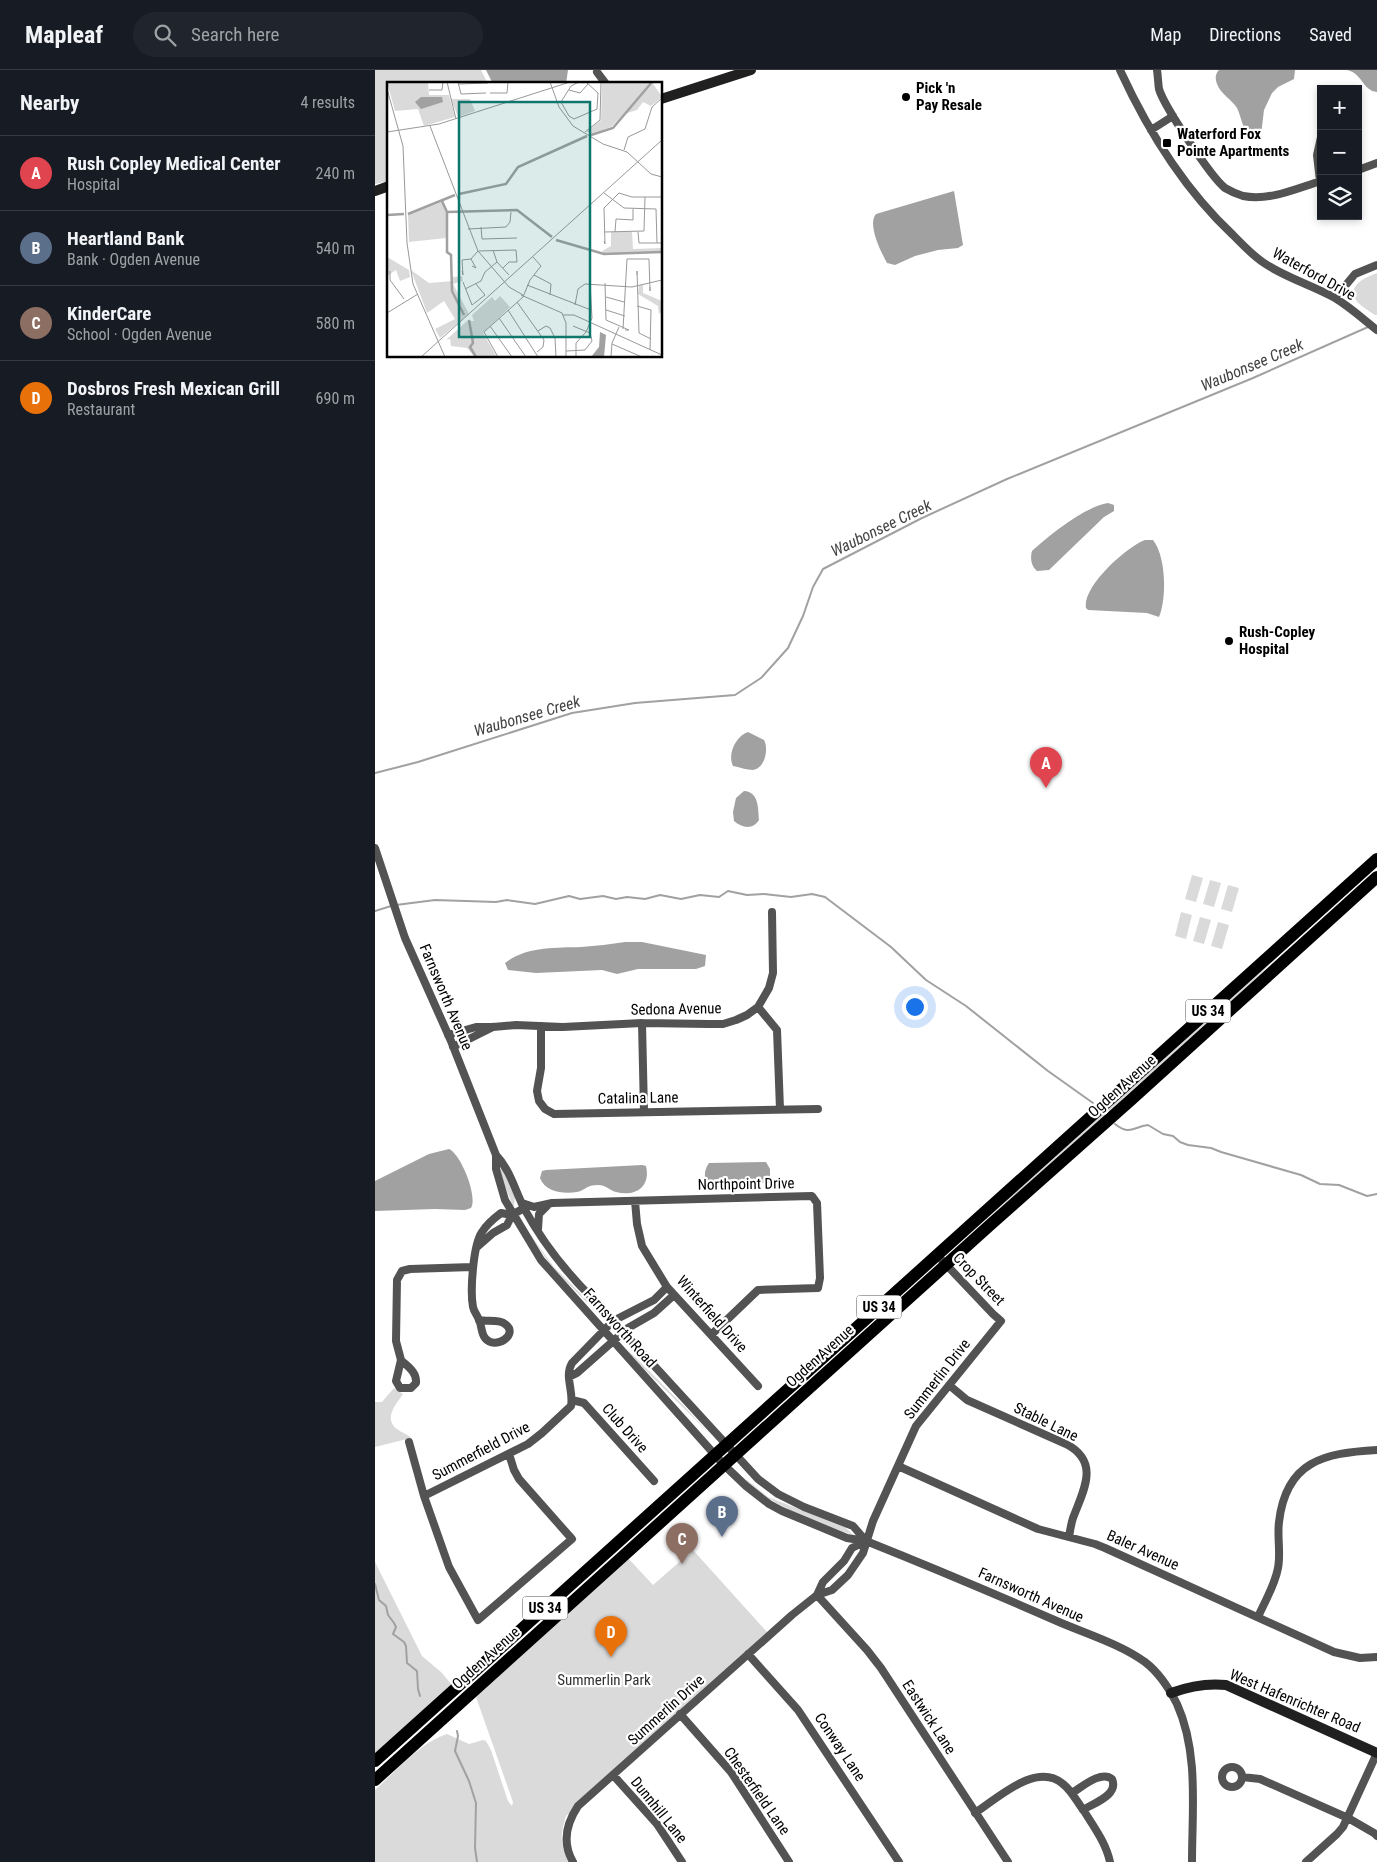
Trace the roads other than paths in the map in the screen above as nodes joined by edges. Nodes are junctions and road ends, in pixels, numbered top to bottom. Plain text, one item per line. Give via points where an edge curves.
1 (751, 70) edge
2 (1120, 70) edge
3 (1157, 70) edge
4 (597, 71) edge
5 (605, 82) edge
6 (663, 97) edge
7 (1173, 116) junction
8 (1151, 130) junction
9 (1377, 163) edge
10 (1362, 169) edge
11 (1317, 182) edge
12 (387, 187) edge
13 (375, 191) edge
14 (1377, 265) edge
15 (1335, 298) junction
16 (1377, 330) edge
17 (375, 848) edge
18 (1377, 859) edge
19 (1377, 876) edge
20 (772, 912) dead end
21 (757, 1007) junction
22 (643, 1022) junction
23 (541, 1026) junction
24 (493, 1028) junction
25 (448, 1035) junction
26 (453, 1047) junction
27 (818, 1108) dead end
28 (780, 1109) junction
29 (644, 1112) junction
30 (496, 1155) junction
31 (635, 1201) junction
32 (552, 1203) junction
33 (523, 1206) junction
34 (512, 1214) junction
35 (538, 1233) junction
36 (477, 1247) junction
37 (937, 1255) junction
38 (947, 1264) junction
39 (472, 1267) junction
40 (667, 1287) junction
41 (674, 1295) junction
42 (479, 1320) dead end
43 (613, 1321) junction
44 (1001, 1321) joint
45 (603, 1330) junction
46 (622, 1333) junction
47 (711, 1335) junction
48 (613, 1341) junction
49 (401, 1360) dead end
50 (569, 1377) junction
51 (949, 1385) junction
52 (758, 1386) dead end
53 (572, 1400) junction
54 (409, 1442) dead end
55 (725, 1445) junction
56 (1377, 1450) edge
57 (509, 1454) junction
58 (715, 1454) junction
59 (735, 1456) junction
60 (724, 1465) junction
61 (898, 1466) junction
62 (654, 1481) dead end
63 (425, 1496) junction
64 (1069, 1538) junction
65 (866, 1541) junction
66 (817, 1595) junction
67 (1258, 1617) junction
68 (748, 1654) junction
69 (1377, 1657) edge
70 (1171, 1693) junction
71 (680, 1714) junction
72 (1377, 1753) edge
73 (375, 1761) edge
74 (614, 1776) junction
75 (1242, 1777) dead end
76 (375, 1780) edge
77 (1072, 1793) junction
78 (1083, 1810) junction
79 (975, 1813) junction
80 (1347, 1818) junction
81 (1377, 1836) edge
82 (573, 1862) edge
83 (683, 1862) edge
84 (789, 1862) edge
85 (899, 1862) edge
86 (1008, 1862) edge
87 (1110, 1862) edge
88 (1193, 1862) edge
89 (1306, 1862) edge

1 - 6 street
2 - 8 street, Waterford Drive
3 - 7 street via 1160,90
4 - 5 street
7 - 8 street
7 - 11 street via 1226,189 1256,198 1272,197
8 - 15 street, Waterford Drive via 1198,198 1248,250 1275,270
9 - 10 street
12 - 13 street
14 - 15 street via 1355,274
15 - 16 street, Waterford Drive
17 - 25 street, Farnsworth Avenue via 405,938
18 - 37 main road, Ogden Avenue / US 34
19 - 38 main road, Ogden Avenue / US 34
20 - 21 street, Sedona Avenue via 773,973 769,988
21 - 22 street, Sedona Avenue via 747,1015 723,1024
21 - 28 street via 777,1030
22 - 23 street, Sedona Avenue
22 - 29 street
23 - 24 street, Sedona Avenue
23 - 29 street, Catalina Lane via 541,1068 537,1091 545,1110 554,1114
24 - 25 street, Sedona Avenue via 471,1027
24 - 26 street, Sedona Avenue
25 - 26 street, Farnsworth Avenue
26 - 30 street, Farnsworth Avenue
27 - 28 street, Catalina Lane
28 - 29 street, Catalina Lane
30 - 33 street, Farnsworth Avenue via 506,1165
30 - 34 street, Farnsworth Avenue via 496,1169
31 - 32 street, Northpoint Drive
31 - 40 street, Winterfield Drive via 642,1246
31 - 47 street, Northpoint Drive via 812,1196 817,1203 818,1288 758,1290
32 - 33 street, Northpoint Drive
32 - 35 street via 539,1214
33 - 34 street
33 - 35 street, Farnsworth Road
34 - 36 street via 507,1225
34 - 36 street via 501,1213 489,1222 480,1234
34 - 45 street, Farnsworth Road via 541,1260
35 - 43 street, Farnsworth Road via 573,1279
36 - 39 street
37 - 38 street, Crop Street
37 - 55 main road, Ogden Avenue / US 34
38 - 44 street, Crop Street
38 - 59 main road, Ogden Avenue / US 34
39 - 42 street via 473,1308
39 - 49 street via 402,1271 397,1280 396,1308 396,1340
40 - 41 street, Winterfield Drive
40 - 43 street via 654,1300
41 - 46 street via 654,1313
41 - 47 street, Winterfield Drive
43 - 45 street
43 - 46 street, Farnsworth Road
44 - 51 street, Summerlin Drive
45 - 48 street, Farnsworth Road
45 - 50 street via 572,1362
46 - 48 street
46 - 55 street, Farnsworth Road
47 - 52 street, Winterfield Drive
48 - 50 street
48 - 58 street, Farnsworth Road
50 - 53 street
51 - 61 street, Summerlin Drive via 916,1426
51 - 64 street, Stable Lane via 967,1400 1065,1444 1079,1454 1085,1463 1087,1478
53 - 57 street, Summerfield Drive via 571,1406 542,1433
53 - 62 street, Club Drive via 584,1403
54 - 63 street
55 - 58 main road, Ogden Avenue / US 34
55 - 59 street, Farnsworth Avenue
56 - 67 street via 1320,1458 1307,1466 1291,1485 1281,1509 1279,1566
57 - 63 street, Summerfield Drive
57 - 63 street via 519,1479 573,1539 477,1620 449,1567
58 - 60 street, Farnsworth Avenue
58 - 73 main road, Ogden Avenue / US 34
59 - 60 main road, Ogden Avenue / US 34
59 - 65 street, Farnsworth Avenue via 768,1488 853,1526
60 - 65 street, Farnsworth Avenue via 749,1489 781,1511 847,1538
60 - 76 main road, Ogden Avenue / US 34
61 - 64 street, Baler Avenue via 1037,1529
61 - 65 street, Summerlin Drive
64 - 67 street, Baler Avenue via 1105,1548
65 - 66 street, Summerlin Drive via 852,1548 823,1582
65 - 66 street, Summerlin Drive via 863,1553 848,1575 832,1590
65 - 70 street, Farnsworth Avenue via 1124,1650 1151,1668
66 - 68 street, Summerlin Drive
66 - 79 street, Eastwick Lane via 867,1650
67 - 69 street, Baler Avenue via 1334,1652 1351,1657
68 - 71 street, Summerlin Drive
68 - 85 street, Conway Lane via 798,1710
70 - 72 street, West Hafenrichter Road via 1194,1685 1226,1686
70 - 88 street, Farnsworth Avenue via 1183,1719 1191,1756
71 - 74 street, Summerlin Drive
71 - 84 street, Chesterfield Lane via 731,1772
72 - 80 street
74 - 82 street, Summerlin Drive via 578,1806 569,1822 567,1839
74 - 83 street, Dunnhill Lane via 657,1824
75 - 80 street via 1260,1779
77 - 78 street
77 - 78 street via 1098,1778 1106,1776 1112,1780 1111,1793
77 - 79 street via 1055,1778 1036,1776
78 - 87 street via 1104,1845
79 - 86 street, Eastwick Lane
80 - 81 street
80 - 89 street via 1337,1834

